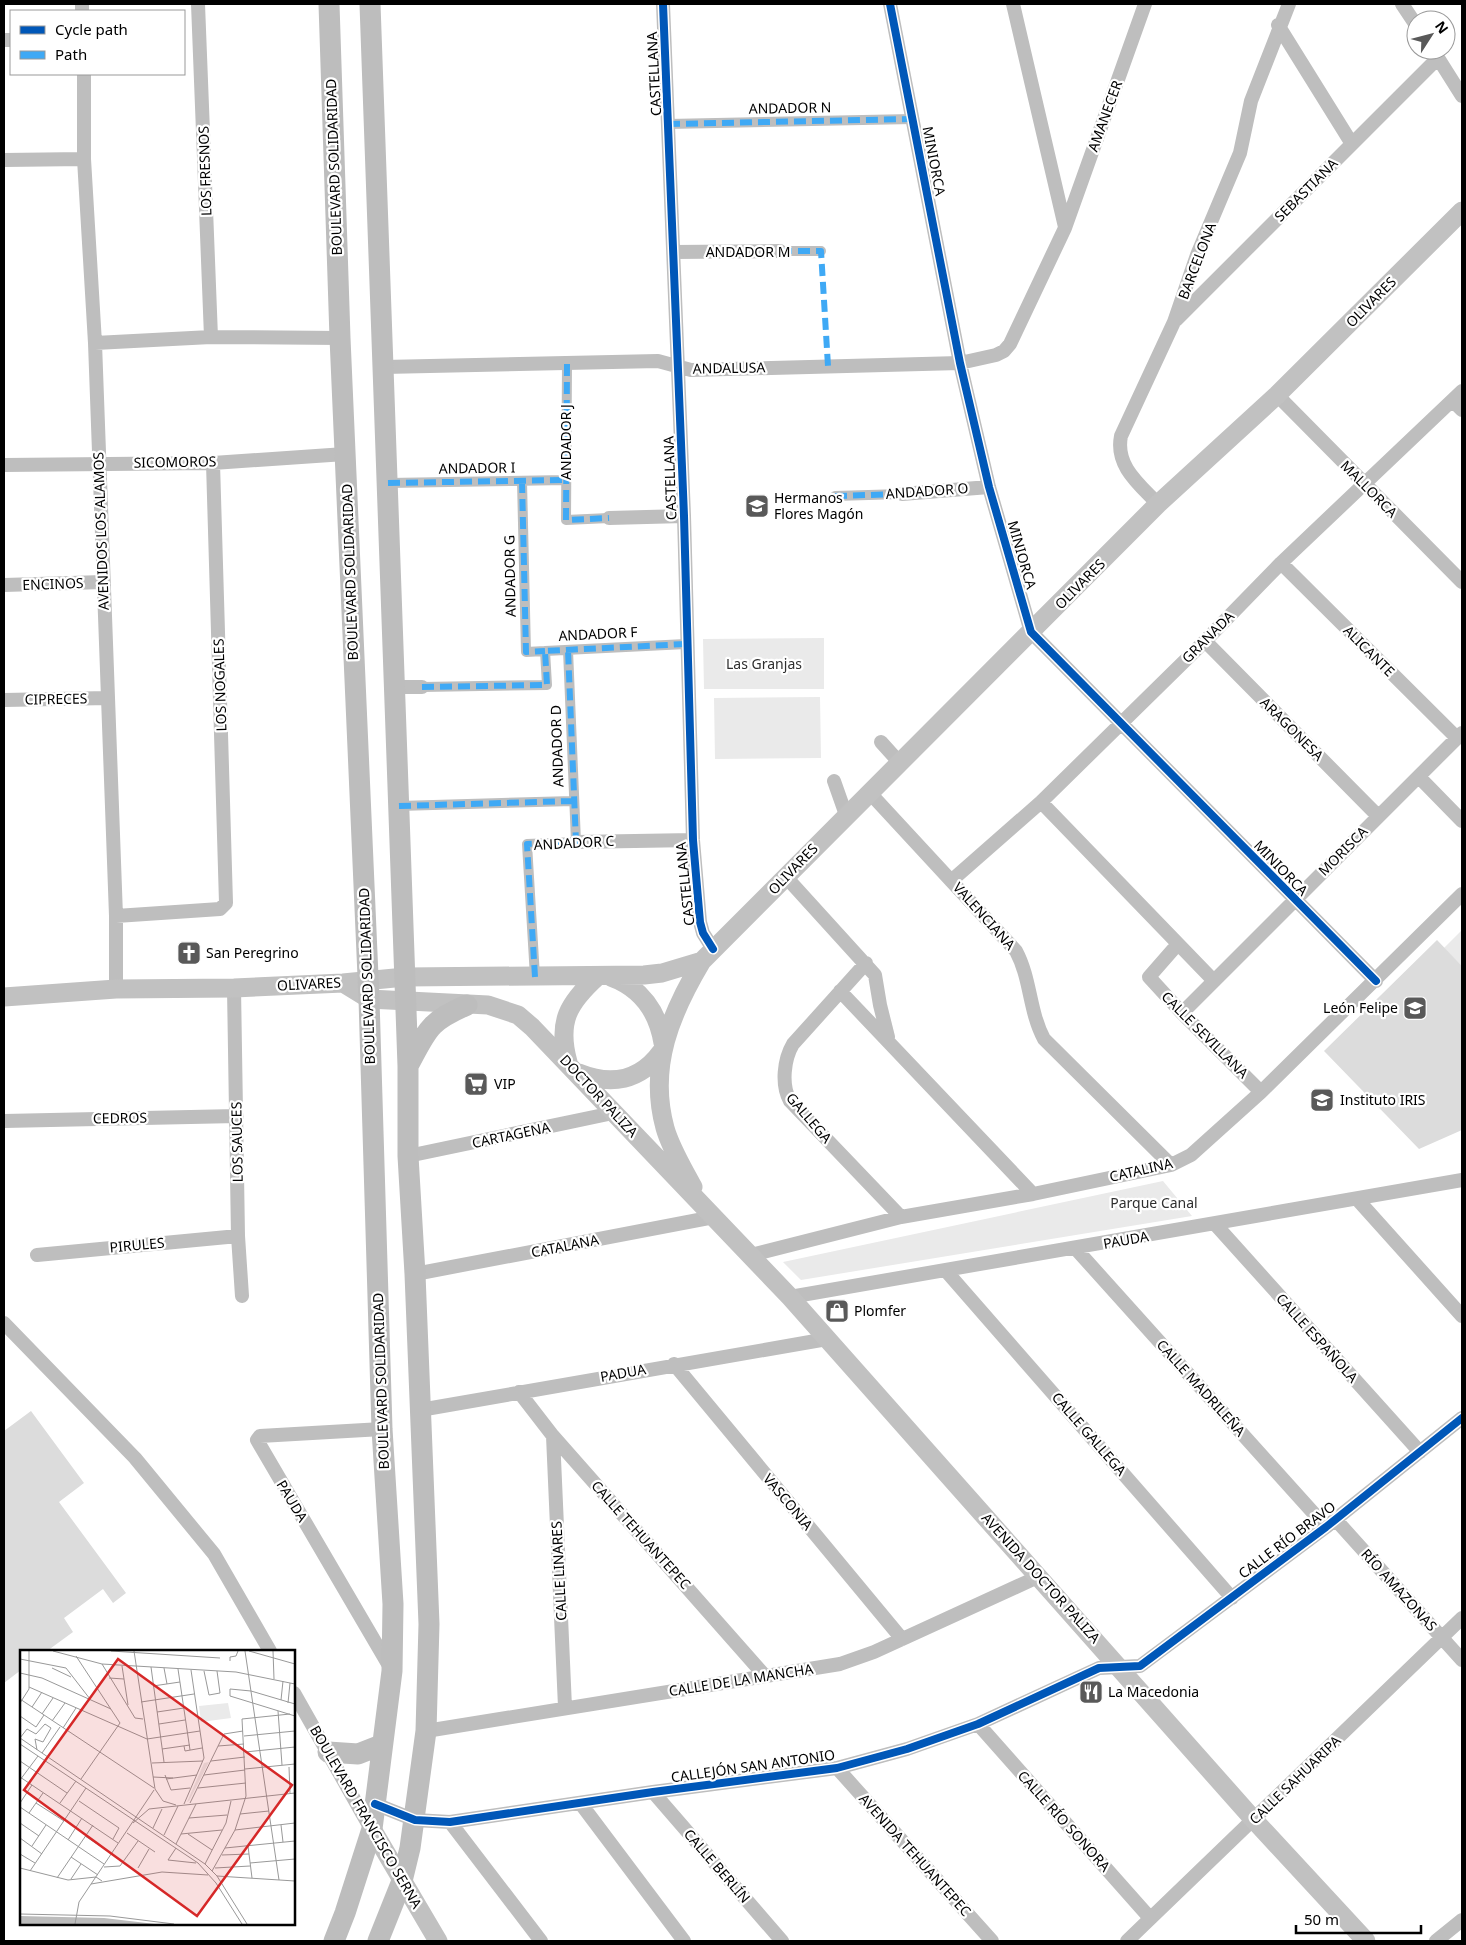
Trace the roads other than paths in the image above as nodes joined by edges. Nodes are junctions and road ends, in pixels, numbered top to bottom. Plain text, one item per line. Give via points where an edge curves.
1 (198, 4) edge
2 (328, 4) edge
3 (370, 4) edge
4 (663, 4) edge
5 (890, 4) edge
6 (1145, 4) edge
7 (1289, 4) edge
8 (1015, 7) edge
9 (1278, 25) junction
10 (1429, 60) edge
11 (1439, 60) edge
12 (84, 75) edge
13 (1462, 96) edge
14 (913, 119) junction
15 (668, 124) junction
16 (1352, 144) junction
17 (84, 159) junction
18 (4, 160) edge
19 (1462, 211) edge
20 (1065, 228) junction
21 (780, 251) joint
22 (822, 251) dead end
23 (674, 252) junction
24 (1174, 322) junction
25 (211, 338) junction
26 (340, 338) junction
27 (95, 343) junction
28 (1010, 344) joint
29 (960, 363) junction
30 (567, 364) junction
31 (384, 367) junction
32 (678, 368) junction
33 (1277, 395) junction
34 (1459, 401) edge
35 (345, 454) junction
36 (98, 463) junction
37 (213, 463) junction
38 (4, 465) edge
39 (566, 480) junction
40 (522, 481) junction
41 (388, 484) junction
42 (1364, 484) junction
43 (989, 486) junction
44 (902, 494) joint
45 (834, 496) dead end
46 (1158, 504) junction
47 (684, 516) junction
48 (609, 518) joint
49 (1281, 563) junction
50 (103, 582) junction
51 (1462, 582) edge
52 (4, 585) edge
53 (1031, 632) junction
54 (1205, 642) junction
55 (686, 644) junction
56 (568, 650) junction
57 (545, 651) junction
58 (395, 687) junction
59 (422, 688) joint
60 (108, 698) junction
61 (4, 700) edge
62 (1121, 722) junction
63 (1459, 736) edge
64 (881, 742) dead end
65 (899, 762) junction
66 (1419, 777) junction
67 (834, 781) dead end
68 (869, 792) junction
69 (573, 802) junction
70 (1041, 802) junction
71 (399, 806) junction
72 (846, 814) junction
73 (1378, 816) junction
74 (1462, 821) edge
75 (693, 840) junction
76 (576, 842) junction
77 (786, 877) junction
78 (951, 881) junction
79 (1462, 894) edge
80 (1294, 899) junction
81 (116, 916) junction
82 (1177, 945) junction
83 (708, 955) junction
84 (866, 963) junction
85 (603, 976) junction
86 (404, 977) junction
87 (535, 977) junction
88 (1214, 981) junction
89 (1376, 981) junction
90 (234, 988) junction
91 (116, 989) junction
92 (368, 989) junction
93 (840, 991) junction
94 (4, 997) edge
95 (405, 1002) junction
96 (467, 1005) junction
97 (1182, 1013) junction
98 (890, 1042) junction
99 (662, 1047) junction
100 (408, 1066) junction
101 (573, 1067) junction
102 (1261, 1092) junction
103 (613, 1113) junction
104 (236, 1116) junction
105 (4, 1121) edge
106 (408, 1156) junction
107 (1171, 1165) junction
108 (1462, 1180) edge
109 (1033, 1194) junction
110 (1357, 1199) junction
111 (708, 1212) junction
112 (901, 1217) junction
113 (1215, 1224) junction
114 (238, 1236) junction
115 (1076, 1249) junction
116 (37, 1255) dead end
117 (751, 1255) junction
118 (946, 1271) junction
119 (416, 1274) junction
120 (242, 1296) dead end
121 (790, 1297) junction
122 (1462, 1316) edge
123 (4, 1323) edge
124 (827, 1339) junction
125 (674, 1364) junction
126 (520, 1392) junction
127 (420, 1410) junction
128 (1460, 1424) edge
129 (382, 1430) junction
130 (552, 1436) junction
131 (1420, 1452) junction
132 (1331, 1523) junction
133 (1040, 1576) junction
134 (1232, 1598) junction
135 (1462, 1618) edge
136 (1442, 1637) junction
137 (902, 1639) junction
138 (269, 1650) edge
139 (1462, 1660) edge
140 (1121, 1668) junction
141 (392, 1672) junction
142 (765, 1676) junction
143 (295, 1695) edge
144 (565, 1707) junction
145 (978, 1724) junction
146 (426, 1731) junction
147 (381, 1745) junction
148 (328, 1752) junction
149 (838, 1768) junction
150 (653, 1792) junction
151 (375, 1804) junction
152 (581, 1804) junction
153 (415, 1820) junction
154 (1254, 1820) junction
155 (450, 1822) junction
156 (372, 1829) junction
157 (402, 1880) junction
158 (1150, 1918) junction
159 (1462, 1920) edge
160 (334, 1941) edge
161 (378, 1941) edge
162 (438, 1941) edge
163 (541, 1941) edge
164 (684, 1941) edge
165 (782, 1941) edge
166 (992, 1941) edge
167 (1127, 1941) edge
168 (1366, 1941) edge
169 (1436, 1941) edge

1 - 25 street, LOS FRESNOS
2 - 26 main road, BOULEVARD SOLIDARIDAD
3 - 31 main road
4 - 15 street, CASTELLANA
5 - 14 street, MINIORCA
6 - 20 street, AMANECER
7 - 9 street, BARCELONA
8 - 20 street
9 - 16 street
9 - 24 street, BARCELONA via 1250,101 1240,153 1197,255
10 - 16 street, SEBASTIANA
11 - 13 street
12 - 17 street, AVENIDOS LOS ALAMOS
14 - 15 street, ANDADOR N
14 - 29 street, MINIORCA
15 - 23 street, CASTELLANA
16 - 24 street, SEBASTIANA
17 - 18 street
17 - 27 street, AVENIDOS LOS ALAMOS
19 - 33 main road, OLIVARES
20 - 28 street, AMANECER
21 - 22 street, ANDADOR M
21 - 23 street, ANDADOR M
23 - 32 street, CASTELLANA
24 - 46 street, BARCELONA via 1121,436 1118,450 1128,473
25 - 26 street
25 - 27 street
26 - 35 main road, BOULEVARD SOLIDARIDAD
27 - 36 street, AVENIDOS LOS ALAMOS
28 - 29 street, ANDALUSA via 996,355
29 - 32 street, ANDALUSA
29 - 43 street, MINIORCA
30 - 31 street, ANDALUSA
30 - 32 street, ANDALUSA via 658,362
30 - 39 street, ANDADOR J
31 - 41 main road
32 - 47 street, CASTELLANA
33 - 42 street, MALLORCA
33 - 46 main road, OLIVARES
34 - 42 street, GRANADA
35 - 37 street, SICOMOROS
35 - 92 main road, BOULEVARD SOLIDARIDAD
36 - 37 street, SICOMOROS
36 - 38 street, SICOMOROS
36 - 50 street, AVENIDOS LOS ALAMOS
37 - 81 street, LOS NOGALES via 226,903 220,909
39 - 40 street, ANDADOR I
39 - 48 street, ANDADOR J via 566,520
40 - 41 street, ANDADOR I
40 - 57 street, ANDADOR G via 526,652
41 - 58 main road
42 - 49 street, GRANADA
42 - 51 street, MALLORCA
43 - 44 street, ANDADOR O
43 - 53 street, MINIORCA
44 - 45 street, ANDADOR O
46 - 53 main road, OLIVARES
47 - 48 street
47 - 55 street, CASTELLANA
49 - 54 street, GRANADA
49 - 63 street, ALICANTE
50 - 52 street, ENCINOS
50 - 60 street, AVENIDOS LOS ALAMOS
53 - 62 street, MINIORCA
53 - 65 main road, OLIVARES
54 - 62 street, GRANADA
54 - 73 street, ARAGONESA
55 - 56 street, ANDADOR F
55 - 75 street, CASTELLANA
56 - 57 street, ANDADOR F
56 - 69 street, ANDADOR D
57 - 59 street, ANDADOR F via 547,685
58 - 59 street
58 - 71 main road
60 - 61 street, CIPRECES
60 - 81 street, AVENIDOS LOS ALAMOS
62 - 70 street, GRANADA
62 - 80 street, MINIORCA
63 - 66 street, MORISCA
64 - 65 street
65 - 68 main road, OLIVARES
66 - 73 street, MORISCA
66 - 74 street
67 - 72 street
68 - 72 main road, OLIVARES
68 - 78 street, VALENCIANA
69 - 71 street
69 - 76 street, ANDADOR D
70 - 78 street, GRANADA
70 - 82 street
71 - 86 main road
72 - 77 main road, OLIVARES
73 - 80 street, MORISCA
75 - 76 street, ANDADOR C
75 - 83 street, CASTELLANA via 700,922
76 - 87 street, ANDADOR C via 527,844
77 - 83 main road, OLIVARES
77 - 84 street
78 - 107 street, VALENCIANA via 1016,951 1024,966 1036,1023 1044,1040
79 - 89 street, CATALINA
80 - 88 street, MORISCA
80 - 89 street, MINIORCA
81 - 91 street, AVENIDOS LOS ALAMOS
82 - 88 street
82 - 97 street, CALLE SEVILLANA via 1149,977
83 - 85 main road, OLIVARES via 662,973
83 - 99 main road, OLIVARES via 678,1004
84 - 93 street, GALLEGA
84 - 98 street via 878,982 880,1005
85 - 87 main road, OLIVARES
85 - 99 main road via 629,986 650,1006 659,1024
85 - 101 main road via 579,995 566,1019 562,1042
86 - 87 main road, OLIVARES
86 - 92 main road, OLIVARES
86 - 95 main road
88 - 97 street, MORISCA
89 - 102 street, CATALINA
90 - 91 main road, OLIVARES
90 - 92 main road, OLIVARES via 343,983
90 - 104 street, LOS SAUCES
91 - 94 main road, OLIVARES
92 - 95 main road, DOCTOR PALIZA
92 - 129 main road, BOULEVARD SOLIDARIDAD
93 - 98 street
93 - 112 street, GALLEGA via 789,1051 784,1087 790,1101
95 - 96 main road, DOCTOR PALIZA
95 - 100 main road
96 - 100 main road via 433,1022
96 - 101 main road, DOCTOR PALIZA via 488,1005 518,1015
97 - 102 street, CALLE SEVILLANA
98 - 109 street
99 - 101 main road via 646,1068 622,1079 606,1081
99 - 111 main road, OLIVARES via 660,1090 665,1127 676,1156
100 - 106 main road
101 - 103 main road, DOCTOR PALIZA
102 - 107 street, CATALINA via 1191,1155
103 - 106 street, CARTAGENA
103 - 111 main road, DOCTOR PALIZA
104 - 105 street, CEDROS
104 - 114 street, LOS SAUCES
106 - 119 main road
107 - 109 street, CATALINA
108 - 110 street, PAUDA
109 - 112 street, CATALINA
110 - 113 street, PAUDA
110 - 122 street
111 - 117 main road, AVENIDA DOCTOR PALIZA
111 - 119 street, CATALANA
112 - 117 street, CATALINA
113 - 115 street, PAUDA
113 - 131 street, CALLE ESPAÑOLA
114 - 116 street, PIRULES
114 - 120 street, LOS SAUCES
115 - 118 street, PAUDA
115 - 132 street, CALLE MADRILEÑA
117 - 121 main road, AVENIDA DOCTOR PALIZA
118 - 121 street, PAUDA
118 - 134 street, CALLE GALLEGA
119 - 127 main road
121 - 124 main road, AVENIDA DOCTOR PALIZA
123 - 138 street via 135,1458 214,1554
124 - 125 street, PADUA
124 - 133 main road, AVENIDA DOCTOR PALIZA
125 - 126 street, PADUA
125 - 137 street, VASCONIA
126 - 127 street, PADUA
126 - 130 street, CALLE TEHUANTEPEC
127 - 146 main road via 429,1624
128 - 131 street, CALLE RÍO BRAVO
129 - 141 main road, BOULEVARD SOLIDARIDAD via 392,1604
129 - 141 street, PAUDA via 260,1436 257,1440
130 - 142 street, CALLE TEHUANTEPEC
130 - 144 street, CALLE LINARES
131 - 132 street, CALLE RÍO BRAVO
132 - 134 street, CALLE RÍO BRAVO
132 - 136 street, RÍO AMAZONAS
133 - 137 street, CALLE DE LA MANCHA
133 - 140 main road, AVENIDA DOCTOR PALIZA
134 - 140 street, CALLE RÍO BRAVO via 1140,1666
135 - 136 street, CALLE SAHUARIPA
136 - 139 street, RÍO AMAZONAS
136 - 154 street, CALLE SAHUARIPA
137 - 142 street, CALLE DE LA MANCHA via 840,1664
140 - 145 street, CALLEJÓN SAN ANTONIO via 1099,1668
140 - 154 main road, AVENIDA DOCTOR PALIZA
141 - 147 main road, BOULEVARD SOLIDARIDAD
142 - 144 street, CALLE DE LA MANCHA
143 - 148 street, BOULEVARD FRANCISCO SERNA
144 - 146 street, CALLE DE LA MANCHA
145 - 149 street, CALLEJÓN SAN ANTONIO
145 - 158 street, CALLE RÍO SONORA
146 - 153 main road
147 - 148 main road via 358,1754
147 - 151 main road, BOULEVARD SOLIDARIDAD
148 - 156 street, BOULEVARD FRANCISCO SERNA
149 - 150 street, CALLEJÓN SAN ANTONIO
149 - 166 street, AVENIDA TEHUANTEPEC
150 - 152 street, CALLEJÓN SAN ANTONIO
150 - 165 street, CALLE BERLÍN
151 - 153 street, CALLEJÓN SAN ANTONIO
151 - 156 main road, BOULEVARD SOLIDARIDAD
152 - 155 street, CALLEJÓN SAN ANTONIO
152 - 164 street
153 - 155 street, CALLEJÓN SAN ANTONIO
153 - 157 main road
154 - 158 street, CALLE SAHUARIPA
154 - 168 main road, AVENIDA DOCTOR PALIZA
155 - 163 street
156 - 157 main road, BOULEVARD FRANCISCO SERNA
156 - 160 main road, BOULEVARD SOLIDARIDAD
157 - 161 main road
157 - 162 main road, BOULEVARD FRANCISCO SERNA
158 - 167 street, CALLE SAHUARIPA
159 - 169 street

